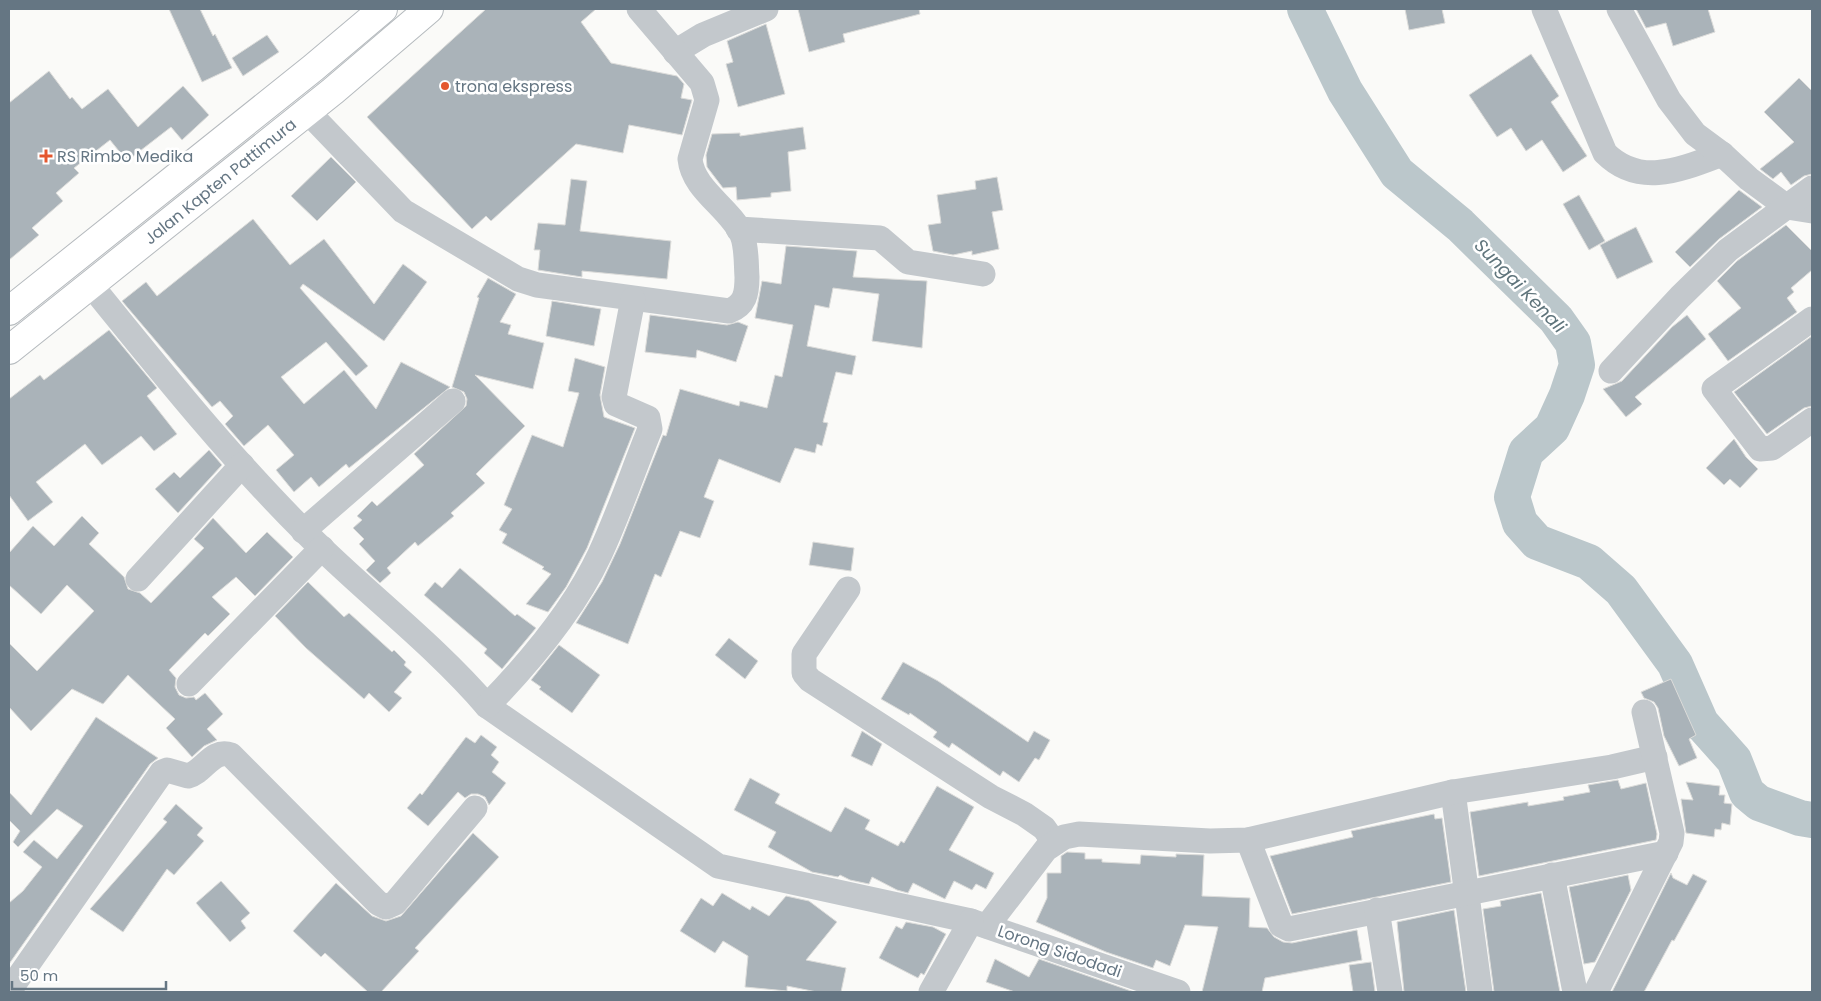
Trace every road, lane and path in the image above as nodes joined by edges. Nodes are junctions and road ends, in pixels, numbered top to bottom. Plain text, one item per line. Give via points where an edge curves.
1 (382, 9) edge
2 (429, 9) edge
3 (639, 9) edge
4 (766, 9) edge
5 (1544, 9) edge
6 (1619, 9) edge
7 (675, 52) junction
8 (307, 111) junction
9 (1722, 154) junction
10 (1812, 188) edge
11 (1786, 207) junction
12 (1812, 212) edge
13 (738, 229) junction
14 (983, 274) dead end
15 (91, 285) junction
16 (633, 299) junction
17 (9, 312) edge
18 (1812, 319) edge
19 (9, 350) edge
20 (1611, 371) dead end
21 (453, 401) dead end
22 (1812, 420) edge
23 (242, 465) junction
24 (304, 531) junction
25 (322, 548) junction
26 (138, 578) dead end
27 (848, 589) dead end
28 (189, 684) dead end
29 (487, 706) junction
30 (1644, 712) dead end
31 (1655, 757) junction
32 (1453, 792) junction
33 (475, 808) dead end
34 (1248, 840) junction
35 (1054, 842) junction
36 (1666, 854) junction
37 (1552, 875) junction
38 (1467, 892) junction
39 (1376, 910) junction
40 (979, 923) junction
41 (9, 990) edge
42 (931, 992) edge
43 (1178, 992) edge
44 (1390, 992) edge
45 (1480, 992) edge
46 (1575, 992) edge
47 (1596, 992) edge

1 - 17 main road, Jalan Kapten Pattimura
2 - 8 main road, Jalan Kapten Pattimura
3 - 7 street
4 - 7 street via 703,35
5 - 9 street via 1605,153 1615,163 1636,171 1664,173
6 - 9 street via 1668,100 1695,134
7 - 13 street via 706,91 707,100 690,159 691,166 698,180
8 - 15 main road, Jalan Kapten Pattimura
8 - 16 street via 404,211 518,279 537,285
9 - 11 street
10 - 11 street
11 - 12 street
11 - 20 street via 1728,250 1680,296
13 - 14 street via 880,238 908,262
13 - 16 street via 743,241 747,289 737,308 722,312
15 - 19 main road, Jalan Kapten Pattimura
15 - 23 street, Lorong Sidodadi via 197,416
16 - 29 street via 614,397 616,404 648,418 650,429 600,554 572,603
18 - 22 street via 1714,389 1760,449 1772,448
21 - 24 street
23 - 24 street, Lorong Sidodadi
23 - 26 street
24 - 25 street, Lorong Sidodadi
25 - 28 street
25 - 29 street, Lorong Sidodadi via 462,676
27 - 35 street via 804,654 804,672 810,680 991,797 1024,814 1044,828
29 - 40 street, Lorong Sidodadi via 718,866
30 - 31 street
31 - 32 street
31 - 36 street via 1672,834
32 - 34 street
32 - 38 street
33 - 41 street via 395,903 386,907 378,903 231,755 216,755 188,776 167,770 162,772
34 - 35 street via 1079,834
34 - 39 street via 1284,928
35 - 40 street
36 - 37 street
36 - 47 street
37 - 38 street
37 - 46 street
38 - 39 street
38 - 45 street
39 - 44 street
40 - 42 street
40 - 43 street, Lorong Sidodadi

